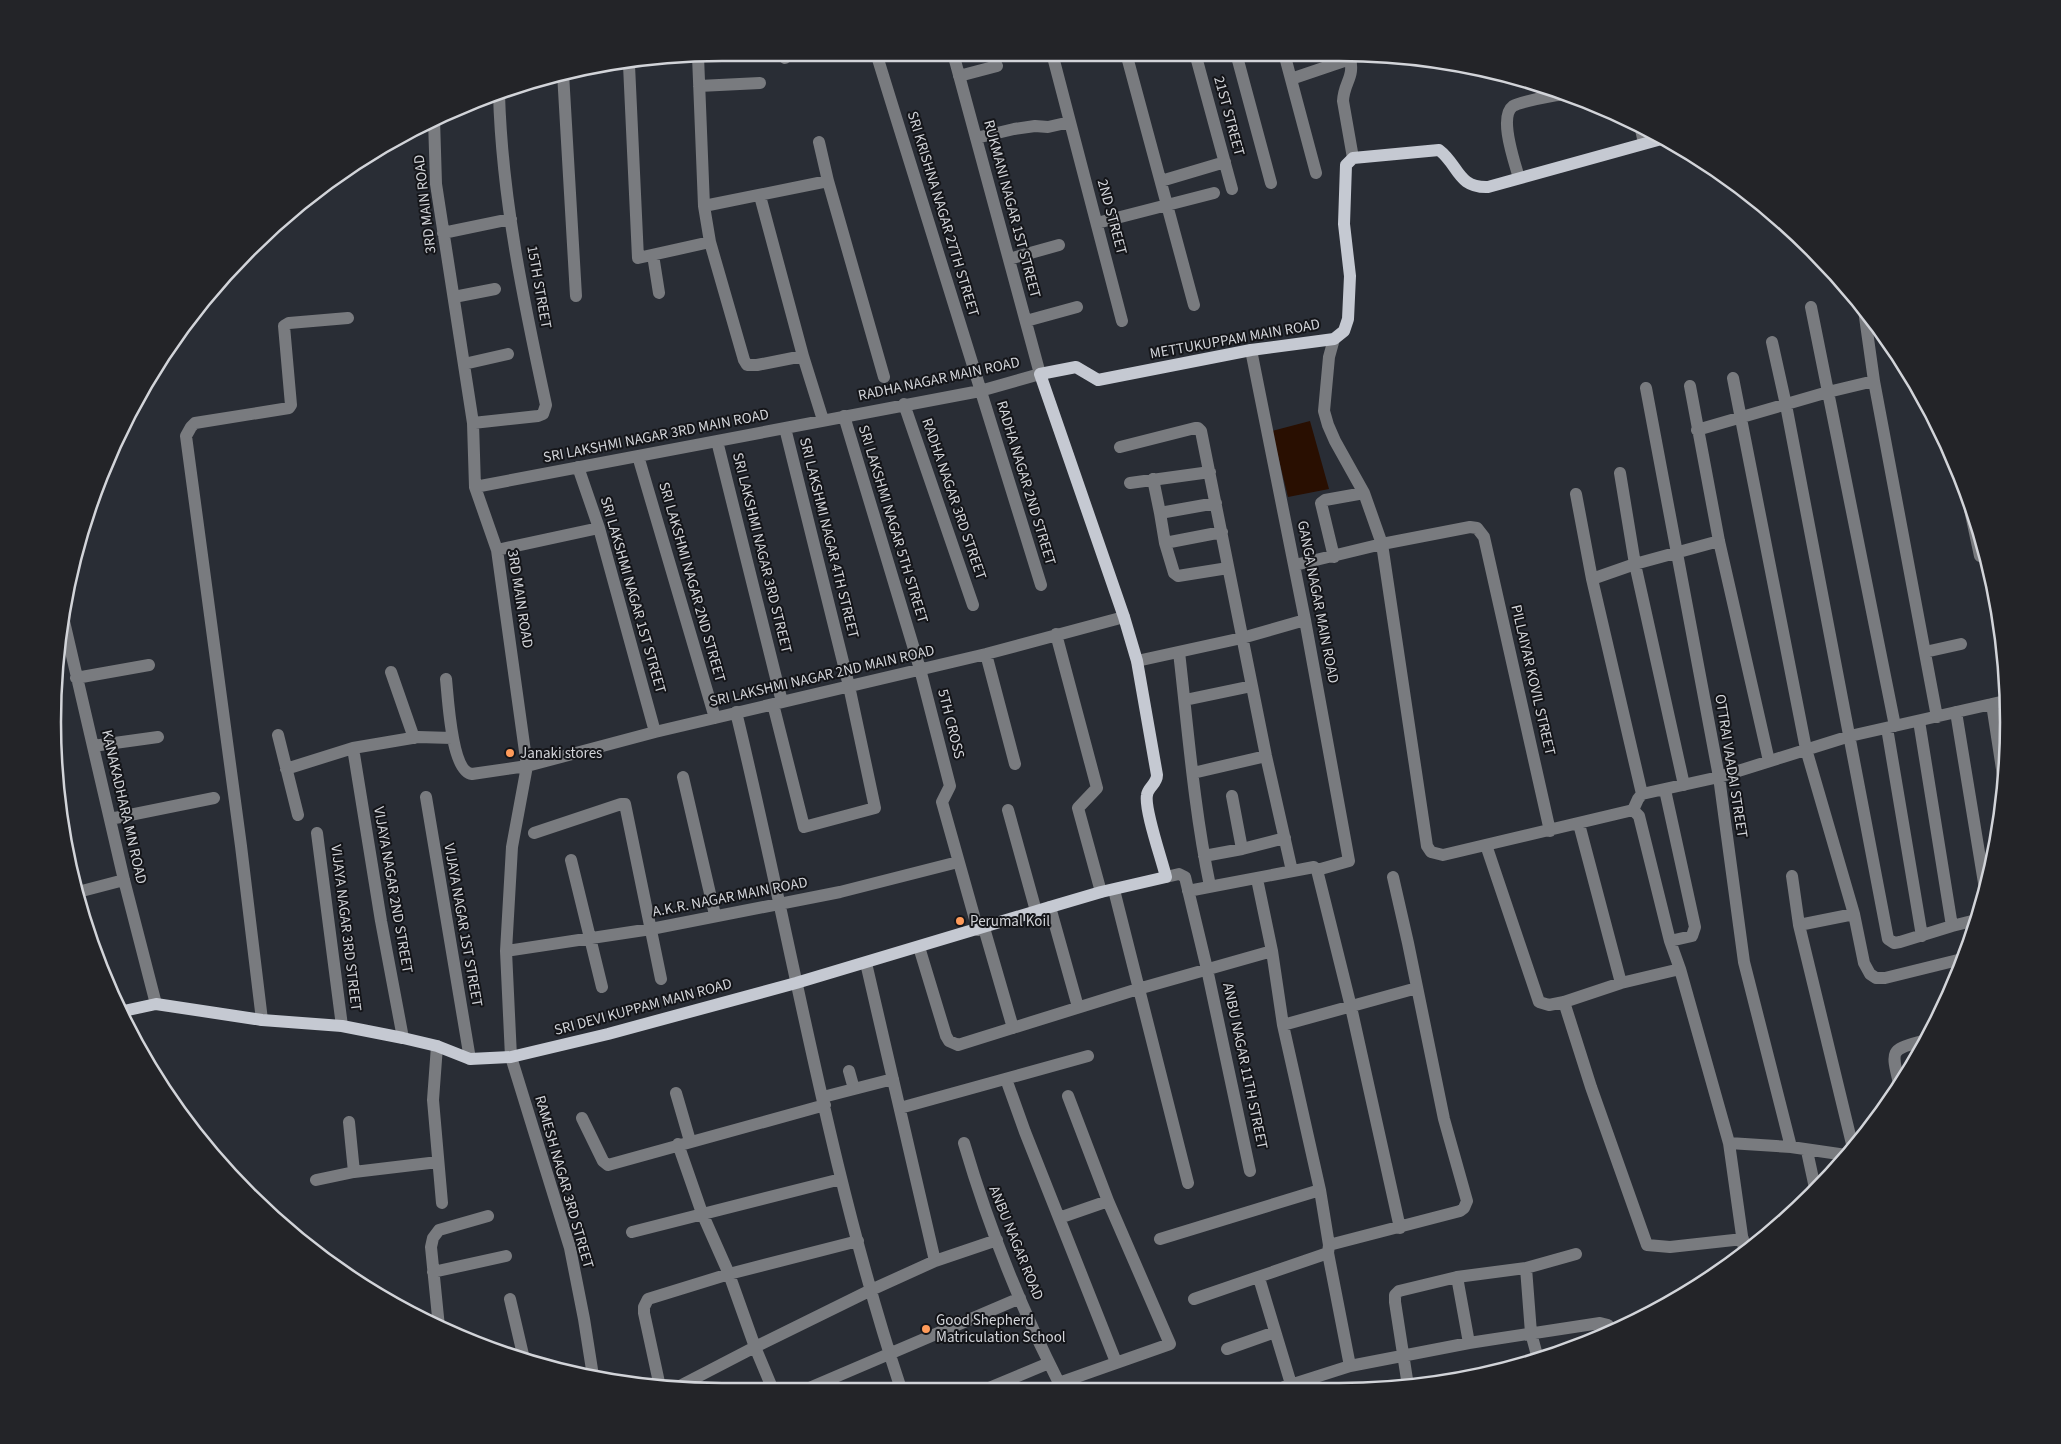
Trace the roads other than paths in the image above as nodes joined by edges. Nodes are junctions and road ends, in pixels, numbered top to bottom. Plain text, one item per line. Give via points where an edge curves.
1 (879, 61) edge
2 (955, 61) edge
3 (1054, 61) edge
4 (1128, 61) edge
5 (1197, 61) edge
6 (1238, 61) edge
7 (1286, 61) edge
8 (1336, 61) edge
9 (698, 62) edge
10 (1350, 62) edge
11 (996, 66) dead end
12 (629, 68) edge
13 (959, 76) junction
14 (1291, 79) junction
15 (563, 81) edge
16 (760, 83) dead end
17 (699, 86) junction
18 (1552, 97) edge
19 (499, 100) edge
20 (1070, 122) junction
21 (434, 127) edge
22 (1642, 135) edge
23 (976, 138) junction
24 (1653, 141) edge
25 (819, 142) dead end
26 (1644, 143) junction
27 (1353, 158) junction
28 (1225, 162) junction
29 (1316, 173) dead end
30 (1519, 178) junction
31 (828, 181) junction
32 (1161, 181) junction
33 (1271, 183) dead end
34 (1232, 189) dead end
35 (1214, 193) dead end
36 (760, 196) junction
37 (1167, 204) junction
38 (704, 206) junction
39 (511, 219) junction
40 (1097, 223) junction
41 (444, 233) junction
42 (710, 242) junction
43 (1059, 245) dead end
44 (653, 255) junction
45 (1009, 259) junction
46 (495, 290) dead end
47 (659, 294) dead end
48 (576, 296) dead end
49 (454, 297) junction
50 (1194, 305) dead end
51 (1077, 307) dead end
52 (1812, 307) dead end
53 (348, 318) dead end
54 (1026, 321) junction
55 (1122, 321) dead end
56 (1866, 324) edge
57 (1334, 339) junction
58 (1772, 342) dead end
59 (1251, 350) junction
60 (508, 354) dead end
61 (803, 356) junction
62 (464, 364) junction
63 (1040, 374) junction
64 (884, 377) dead end
65 (1733, 378) dead end
66 (1874, 381) junction
67 (1690, 386) dead end
68 (1646, 388) dead end
69 (980, 391) junction
70 (1828, 392) junction
71 (904, 404) junction
72 (1786, 405) junction
73 (844, 416) junction
74 (1740, 418) junction
75 (823, 420) junction
76 (473, 423) junction
77 (785, 428) junction
78 (1698, 430) junction
79 (717, 441) junction
80 (1120, 447) dead end
81 (638, 456) junction
82 (578, 467) junction
83 (1210, 472) junction
84 (1620, 473) dead end
85 (1153, 479) junction
86 (1130, 483) dead end
87 (475, 488) junction
88 (1364, 494) junction
89 (1576, 494) dead end
90 (1216, 503) junction
91 (1160, 513) junction
92 (599, 528) junction
93 (1222, 532) junction
94 (1719, 541) junction
95 (1165, 543) junction
96 (1382, 544) junction
97 (497, 550) junction
98 (1677, 551) junction
99 (1334, 557) junction
100 (1635, 564) junction
101 (1295, 565) junction
102 (1228, 568) junction
103 (1592, 579) junction
104 (1041, 585) dead end
105 (973, 605) dead end
106 (1124, 617) junction
107 (1305, 620) junction
108 (1056, 634) junction
109 (67, 635) edge
110 (1242, 638) junction
111 (1961, 644) dead end
112 (1179, 652) junction
113 (1925, 652) junction
114 (986, 654) junction
115 (1137, 661) junction
116 (149, 666) dead end
117 (920, 669) junction
118 (391, 672) dead end
119 (76, 678) junction
120 (446, 679) dead end
121 (849, 686) junction
122 (1252, 686) junction
123 (1185, 700) junction
124 (1999, 702) edge
125 (778, 703) junction
126 (1992, 704) junction
127 (736, 712) junction
128 (1956, 712) junction
129 (1937, 716) junction
130 (715, 718) junction
131 (1918, 721) junction
132 (1891, 727) junction
133 (654, 732) junction
134 (278, 735) dead end
135 (1850, 736) junction
136 (158, 737) dead end
137 (414, 738) junction
138 (452, 738) junction
139 (93, 746) junction
140 (353, 748) junction
141 (1999, 748) edge
142 (1806, 749) junction
143 (1266, 756) junction
144 (1768, 761) junction
145 (1015, 764) dead end
146 (527, 766) junction
147 (286, 769) junction
148 (1193, 773) junction
149 (683, 777) dead end
150 (1719, 777) junction
151 (1684, 785) junction
152 (1665, 790) junction
153 (1642, 794) junction
154 (1232, 796) dead end
155 (426, 797) dead end
156 (214, 798) dead end
157 (1008, 810) dead end
158 (1633, 810) junction
159 (298, 816) dead end
160 (110, 818) junction
161 (1579, 824) junction
162 (1550, 830) junction
163 (534, 833) dead end
164 (317, 834) dead end
165 (1285, 838) junction
166 (1486, 845) junction
167 (1242, 850) junction
168 (1204, 856) junction
169 (571, 860) dead end
170 (958, 862) junction
171 (1317, 870) junction
172 (1292, 871) junction
173 (1982, 871) edge
174 (1792, 876) dead end
175 (1166, 877) junction
176 (1393, 877) dead end
177 (1257, 879) junction
178 (124, 880) junction
179 (1210, 886) junction
180 (1114, 890) junction
181 (83, 891) edge
182 (1188, 891) junction
183 (1101, 892) junction
184 (779, 903) junction
185 (1050, 907) junction
186 (1036, 911) junction
187 (1854, 914) junction
188 (715, 916) junction
189 (1969, 922) edge
190 (1799, 926) junction
191 (1952, 926) junction
192 (651, 929) junction
193 (981, 929) junction
194 (1922, 936) junction
195 (589, 940) junction
196 (1670, 941) junction
197 (918, 947) junction
198 (506, 951) junction
199 (1272, 951) junction
200 (1955, 961) edge
201 (866, 963) junction
202 (1207, 969) junction
203 (1680, 969) junction
204 (661, 979) dead end
205 (796, 983) junction
206 (1621, 983) junction
207 (602, 987) dead end
208 (1138, 988) junction
209 (1417, 988) junction
210 (1564, 1002) junction
211 (156, 1004) junction
212 (1078, 1007) junction
213 (1351, 1007) junction
214 (127, 1010) edge
215 (262, 1020) junction
216 (1283, 1025) junction
217 (342, 1026) junction
218 (1013, 1028) junction
219 (403, 1038) junction
220 (1916, 1043) edge
221 (436, 1046) junction
222 (1088, 1056) dead end
223 (511, 1057) junction
224 (470, 1059) junction
225 (849, 1071) dead end
226 (1897, 1074) edge
227 (893, 1079) junction
228 (1006, 1079) junction
229 (854, 1089) junction
230 (676, 1093) dead end
231 (1068, 1096) dead end
232 (824, 1101) junction
233 (900, 1108) junction
234 (582, 1118) dead end
235 (349, 1122) dead end
236 (1851, 1139) edge
237 (684, 1142) junction
238 (964, 1143) dead end
239 (1729, 1143) junction
240 (1791, 1147) junction
241 (1807, 1151) junction
242 (1839, 1154) edge
243 (438, 1162) junction
244 (1250, 1171) dead end
245 (354, 1172) junction
246 (841, 1179) junction
247 (316, 1180) dead end
248 (1814, 1181) edge
249 (1188, 1183) dead end
250 (1320, 1190) junction
251 (1108, 1201) junction
252 (442, 1203) dead end
253 (702, 1213) junction
254 (488, 1216) dead end
255 (1059, 1218) junction
256 (1400, 1228) junction
257 (632, 1232) dead end
258 (1160, 1239) dead end
259 (997, 1240) junction
260 (858, 1241) junction
261 (1744, 1244) edge
262 (1328, 1249) junction
263 (1576, 1254) dead end
264 (506, 1256) dead end
265 (935, 1261) junction
266 (1526, 1268) junction
267 (433, 1272) junction
268 (729, 1274) junction
269 (1259, 1278) junction
270 (1457, 1278) junction
271 (871, 1290) junction
272 (1020, 1298) junction
273 (510, 1299) dead end
274 (1194, 1299) dead end
275 (438, 1319) edge
276 (1608, 1325) edge
277 (1275, 1332) junction
278 (1531, 1333) junction
279 (1469, 1343) junction
280 (755, 1347) junction
281 (1227, 1349) dead end
282 (522, 1352) edge
283 (1536, 1352) edge
284 (890, 1355) junction
285 (1403, 1357) junction
286 (1116, 1362) junction
287 (1049, 1363) junction
288 (1350, 1366) junction
289 (592, 1370) edge
290 (658, 1379) edge
291 (1407, 1379) edge
292 (689, 1381) edge
293 (770, 1383) edge
294 (822, 1383) edge
295 (899, 1383) edge
296 (1001, 1383) edge
297 (1287, 1383) edge
298 (1294, 1383) edge

1 - 69 street, SRI KRISHNA NAGAR 27TH STREET
2 - 13 street, RUKMANI NAGAR 1ST STREET
3 - 20 street, 2ND STREET
4 - 32 street
5 - 28 street, 21ST STREET
6 - 33 street
7 - 14 street
8 - 14 street
9 - 17 street
10 - 27 street via 1352,74 1343,101
11 - 13 street
12 - 44 street via 638,258
13 - 23 street, RUKMANI NAGAR 1ST STREET
14 - 29 street
15 - 48 street
16 - 17 street
17 - 38 street
18 - 30 street via 1514,106 1508,112 1507,130
19 - 39 street, 15TH STREET via 500,135
20 - 23 street
20 - 40 street, 2ND STREET
21 - 41 street, 3RD MAIN ROAD via 436,184
22 - 26 street
23 - 45 street, RUKMANI NAGAR 1ST STREET
24 - 26 main road
25 - 31 street
26 - 30 main road
27 - 30 main road via 1439,150 1470,185 1488,187
27 - 57 main road, METTUKUPPAM MAIN ROAD via 1346,165 1344,224 1350,276 1348,319 1344,331
28 - 32 street
28 - 34 street, 21ST STREET
31 - 36 street
31 - 64 street
32 - 37 street
35 - 37 street
36 - 38 street
36 - 61 street
37 - 40 street
37 - 50 street
38 - 42 street
39 - 41 street
39 - 76 street, 15TH STREET via 546,410 538,416
40 - 55 street, 2ND STREET
41 - 49 street, 3RD MAIN ROAD
42 - 44 street
42 - 61 street via 729,314 747,364 758,366
43 - 45 street
44 - 47 street
45 - 54 street, RUKMANI NAGAR 1ST STREET
46 - 49 street
49 - 62 street, 3RD MAIN ROAD
51 - 54 street
52 - 70 street
53 - 215 street via 284,326 289,408 195,423 186,436
54 - 63 street, RUKMANI NAGAR 1ST STREET
56 - 66 street
57 - 59 main road, METTUKUPPAM MAIN ROAD
57 - 88 street via 1324,411 1335,441
58 - 72 street
59 - 63 main road, METTUKUPPAM MAIN ROAD via 1098,380 1076,367
59 - 101 street, GANGA NAGAR MAIN ROAD
60 - 62 street
61 - 75 street
62 - 76 street, 3RD MAIN ROAD
63 - 69 street, RADHA NAGAR MAIN ROAD
63 - 106 main road
65 - 74 street
66 - 70 street
66 - 113 street
67 - 78 street
68 - 98 street, OTTRAI VAADAI STREET
69 - 71 street, RADHA NAGAR MAIN ROAD
69 - 104 street, RADHA NAGAR 2ND STREET
70 - 72 street
70 - 132 street
71 - 73 street, RADHA NAGAR MAIN ROAD
71 - 105 street, RADHA NAGAR 3RD STREET
72 - 74 street
72 - 135 street
73 - 75 street, SRI LAKSHMI NAGAR 3RD MAIN ROAD
73 - 117 street, SRI LAKSHMI NAGAR 5TH STREET
74 - 78 street
74 - 142 street
75 - 77 street, SRI LAKSHMI NAGAR 3RD MAIN ROAD
76 - 87 street, 3RD MAIN ROAD
77 - 79 street, SRI LAKSHMI NAGAR 3RD MAIN ROAD
77 - 121 street, SRI LAKSHMI NAGAR 4TH STREET
78 - 94 street
79 - 81 street, SRI LAKSHMI NAGAR 3RD MAIN ROAD
79 - 125 street, SRI LAKSHMI NAGAR 3RD STREET
80 - 83 street via 1198,428
81 - 82 street, SRI LAKSHMI NAGAR 3RD MAIN ROAD
81 - 130 street, SRI LAKSHMI NAGAR 2ND STREET
82 - 87 street, SRI LAKSHMI NAGAR 3RD MAIN ROAD
82 - 92 street, SRI LAKSHMI NAGAR 1ST STREET
83 - 85 street
83 - 90 street
84 - 100 street
85 - 86 street
85 - 91 street
87 - 97 street, 3RD MAIN ROAD
88 - 96 street
88 - 99 street via 1325,500 1321,504
89 - 103 street
90 - 91 street
90 - 93 street
91 - 95 street
92 - 97 street
92 - 133 street, SRI LAKSHMI NAGAR 1ST STREET
93 - 95 street
93 - 102 street
94 - 98 street
94 - 144 street
95 - 102 street via 1174,573 1178,576
96 - 99 street
96 - 162 street, PILLAIYAR KOVIL STREET via 1470,527 1476,528 1484,537
96 - 166 street via 1427,846 1431,852 1443,854
97 - 146 street, 3RD MAIN ROAD
98 - 100 street
98 - 150 street, OTTRAI VAADAI STREET
99 - 101 street
100 - 103 street
100 - 151 street
101 - 107 street, GANGA NAGAR MAIN ROAD
102 - 110 street
103 - 153 street
106 - 108 street, SRI LAKSHMI NAGAR 2ND MAIN ROAD
106 - 115 main road
107 - 110 street
107 - 171 street, GANGA NAGAR MAIN ROAD via 1349,861
108 - 114 street, SRI LAKSHMI NAGAR 2ND MAIN ROAD
108 - 183 street via 1096,788 1078,808
109 - 119 street, KANAKADHARA MN ROAD
110 - 112 street
110 - 122 street
111 - 113 street
112 - 115 street
112 - 123 street
113 - 129 street
114 - 117 street, SRI LAKSHMI NAGAR 2ND MAIN ROAD
114 - 145 street
115 - 175 main road via 1157,775 1148,791 1147,806
116 - 119 street
117 - 121 street, SRI LAKSHMI NAGAR 2ND MAIN ROAD
117 - 170 street, 5TH CROSS via 950,786 942,802
118 - 137 street
119 - 139 street, KANAKADHARA MN ROAD
120 - 138 street
121 - 125 street, SRI LAKSHMI NAGAR 2ND MAIN ROAD
121 - 125 street, SRI LAKSHMI NAGAR 4TH STREET via 875,808 804,827
122 - 123 street
122 - 143 street
123 - 148 street
124 - 126 street
125 - 127 street, SRI LAKSHMI NAGAR 2ND MAIN ROAD
126 - 128 street
126 - 141 street
127 - 130 street, SRI LAKSHMI NAGAR 2ND MAIN ROAD
127 - 184 street
128 - 129 street
128 - 173 street
129 - 131 street
130 - 133 street, SRI LAKSHMI NAGAR 2ND MAIN ROAD
131 - 132 street
131 - 191 street
132 - 135 street
132 - 194 street
133 - 146 street, SRI LAKSHMI NAGAR 2ND MAIN ROAD
134 - 147 street
135 - 142 street
135 - 194 street via 1888,939 1900,942
136 - 139 street
137 - 138 street
137 - 140 street
138 - 146 street, SRI LAKSHMI NAGAR 2ND MAIN ROAD via 463,770 468,774
139 - 160 street, KANAKADHARA MN ROAD
140 - 147 street
140 - 219 street, VIJAYA NAGAR 2ND STREET
142 - 144 street
142 - 187 street
143 - 148 street
143 - 165 street
144 - 150 street
146 - 198 street, 3RD MAIN ROAD via 512,847
147 - 159 street
148 - 168 street
149 - 188 street
150 - 151 street
150 - 240 street, OTTRAI VAADAI STREET via 1744,962
151 - 152 street
152 - 153 street
152 - 196 street via 1695,927 1692,936
153 - 158 street
154 - 167 street
155 - 224 street, VIJAYA NAGAR 1ST STREET
156 - 160 street
157 - 186 street
158 - 161 street
158 - 196 street via 1639,816
160 - 178 street, KANAKADHARA MN ROAD
161 - 162 street
161 - 206 street
162 - 166 street
163 - 192 street via 625,804
164 - 217 street, VIJAYA NAGAR 3RD STREET
165 - 167 street
165 - 172 street
166 - 210 street via 1539,1002 1549,1005
167 - 168 street
168 - 179 street
169 - 195 street
170 - 184 street, A.K.R. NAGAR MAIN ROAD via 840,892
170 - 193 street
171 - 172 street via 1314,867
171 - 213 street
172 - 177 street
174 - 190 street
175 - 180 main road, SRI DEVI KUPPAM MAIN ROAD
175 - 182 street via 1183,875
176 - 209 street
177 - 179 street
177 - 199 street
178 - 181 street
178 - 211 street, KANAKADHARA MN ROAD
179 - 182 street
180 - 183 main road, SRI DEVI KUPPAM MAIN ROAD
180 - 208 street
182 - 202 street
183 - 185 main road, SRI DEVI KUPPAM MAIN ROAD
184 - 188 street, A.K.R. NAGAR MAIN ROAD
184 - 205 street
185 - 186 main road, SRI DEVI KUPPAM MAIN ROAD
185 - 212 street
186 - 193 main road, SRI DEVI KUPPAM MAIN ROAD
187 - 190 street
187 - 200 street via 1864,963 1876,978
188 - 192 street, A.K.R. NAGAR MAIN ROAD
189 - 191 street
190 - 236 street
191 - 194 street
192 - 195 street, A.K.R. NAGAR MAIN ROAD
192 - 204 street
193 - 197 main road, SRI DEVI KUPPAM MAIN ROAD
193 - 218 street
195 - 198 street, A.K.R. NAGAR MAIN ROAD
195 - 207 street
196 - 203 street
197 - 201 main road, SRI DEVI KUPPAM MAIN ROAD
197 - 218 street via 949,1041 958,1045
198 - 223 street, 3RD MAIN ROAD
199 - 202 street
199 - 216 street
201 - 205 main road, SRI DEVI KUPPAM MAIN ROAD
201 - 227 street
202 - 208 street
202 - 244 street, ANBU NAGAR 11TH STREET
203 - 206 street
203 - 239 street
205 - 223 main road, SRI DEVI KUPPAM MAIN ROAD
205 - 232 street
206 - 210 street
208 - 212 street
208 - 249 street
209 - 213 street
209 - 256 street via 1444,1118 1467,1201 1460,1211
210 - 261 street via 1647,1245
211 - 214 main road, SRI DEVI KUPPAM MAIN ROAD
211 - 215 main road, SRI DEVI KUPPAM MAIN ROAD
212 - 218 street
213 - 216 street
213 - 256 street
215 - 217 main road, SRI DEVI KUPPAM MAIN ROAD
216 - 250 street
217 - 219 main road, SRI DEVI KUPPAM MAIN ROAD
219 - 221 main road, SRI DEVI KUPPAM MAIN ROAD
220 - 226 street via 1900,1047 1895,1052
221 - 224 main road, SRI DEVI KUPPAM MAIN ROAD
221 - 243 street via 433,1100
222 - 228 street
223 - 224 main road, SRI DEVI KUPPAM MAIN ROAD
223 - 289 street, RAMESH NAGAR 3RD STREET via 570,1248
225 - 229 street
227 - 229 street
227 - 233 street
228 - 233 street
228 - 255 street
229 - 232 street
230 - 237 street
231 - 251 street
232 - 237 street
232 - 246 street
233 - 265 street
234 - 237 street via 602,1161 607,1165
235 - 245 street
237 - 253 street
238 - 259 street, ANBU NAGAR ROAD
239 - 240 street
239 - 261 street
240 - 241 street
241 - 242 street
241 - 248 street
243 - 245 street
243 - 252 street
245 - 247 street
246 - 253 street
246 - 260 street
250 - 258 street
250 - 262 street
251 - 255 street
251 - 286 street, ANBU NAGAR ROAD via 1170,1344
253 - 257 street
253 - 268 street
254 - 267 street via 439,1230 431,1247
255 - 286 street
256 - 262 street
259 - 265 street
259 - 272 street, ANBU NAGAR ROAD
260 - 268 street
260 - 271 street
262 - 269 street
262 - 288 street
263 - 266 street
264 - 267 street
265 - 271 street
266 - 270 street
266 - 278 street
267 - 275 street
268 - 280 street
268 - 290 street via 648,1299 644,1313
269 - 274 street
269 - 277 street
270 - 279 street
270 - 285 street via 1406,1288 1395,1295
271 - 280 street
271 - 284 street
272 - 284 street
272 - 287 street, ANBU NAGAR ROAD
273 - 282 street
276 - 278 street via 1600,1323
277 - 281 street
277 - 297 street
278 - 279 street
278 - 283 street
279 - 285 street
280 - 292 street
280 - 293 street
284 - 294 street
284 - 295 street
285 - 288 street
285 - 291 street
286 - 287 street, ANBU NAGAR ROAD via 1059,1383
287 - 296 street
288 - 298 street

